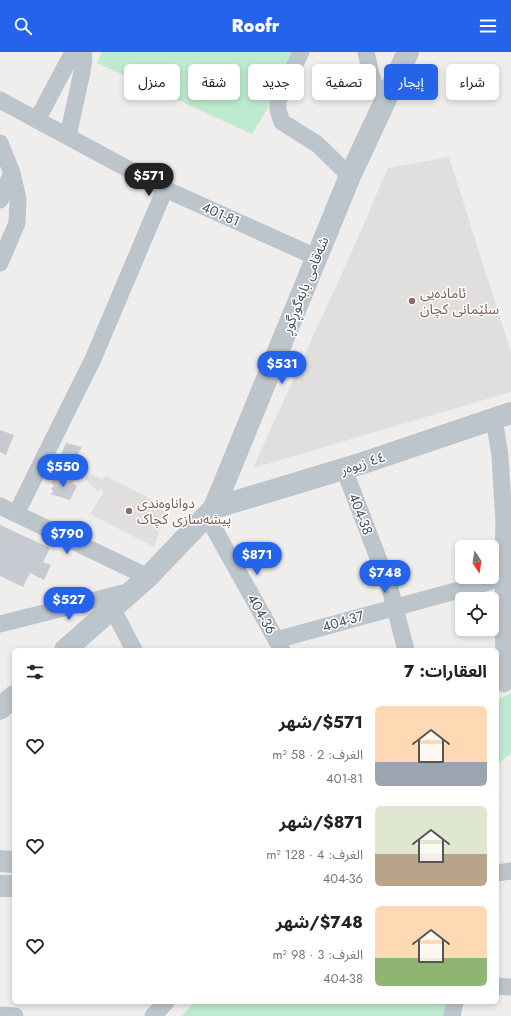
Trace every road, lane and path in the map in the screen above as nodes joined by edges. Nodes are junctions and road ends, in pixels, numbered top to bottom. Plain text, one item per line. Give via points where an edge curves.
1 (73, 52) edge
2 (83, 52) edge
3 (301, 52) edge
4 (366, 52) edge
5 (408, 52) edge
6 (402, 64) edge
7 (384, 92) edge
8 (0, 100) edge
9 (385, 100) edge
10 (37, 120) junction
11 (68, 136) junction
12 (0, 143) edge
13 (12, 173) junction
14 (350, 176) junction
15 (165, 189) junction
16 (0, 200) edge
17 (316, 257) junction
18 (0, 263) edge
19 (502, 416) edge
20 (344, 469) junction
21 (0, 506) edge
22 (211, 512) junction
23 (16, 514) junction
24 (508, 522) edge
25 (507, 559) edge
26 (148, 577) junction
27 (503, 578) junction
28 (131, 591) junction
29 (394, 606) junction
30 (112, 608) junction
31 (0, 624) edge
32 (279, 645) edge
33 (67, 648) edge
34 (133, 648) edge
35 (405, 648) edge
36 (504, 684) edge
37 (12, 698) edge
38 (0, 709) edge
39 (0, 861) edge
40 (12, 862) edge
41 (511, 871) edge
42 (499, 873) edge
43 (0, 886) edge
44 (12, 886) edge
45 (499, 986) edge
46 (511, 987) edge
47 (164, 1004) edge
48 (455, 1004) edge
49 (0, 1015) edge
50 (14, 1016) edge
51 (153, 1016) edge
52 (452, 1016) edge

1 - 10 street
2 - 11 street via 82,72
3 - 14 street via 278,101 282,122 317,144
4 - 7 street via 376,88
5 - 6 street, شەقامی بابەگوڕگوڕ
8 - 10 street, 401-81
9 - 14 street, شەقامی بابەگوڕگوڕ
10 - 11 street, 401-81
11 - 15 street, 401-81
12 - 13 street
13 - 16 street
13 - 18 street via 18,199 18,223
14 - 17 street, شەقامی بابەگوڕگوڕ
15 - 17 street, 401-81
15 - 23 street via 93,359
17 - 22 street, شەقامی بابەگوڕگوڕ
19 - 20 street, ٤٤ زیوەر
19 - 24 street via 500,456
20 - 22 street, ٤٤ زیوەر
20 - 29 street, 404-38 via 390,589
21 - 23 street
22 - 26 street, شەقامی بابەگوڕگوڕ
22 - 32 street, 404-36
23 - 26 street
24 - 25 street
25 - 27 street
26 - 28 street, شەقامی بابەگوڕگوڕ
27 - 29 street, 404-37
27 - 36 street
28 - 30 street, شەقامی بابەگوڕگوڕ
28 - 31 street
29 - 32 street, 404-37
29 - 35 street, 404-38
30 - 33 street, شەقامی بابەگوڕگوڕ
30 - 34 street
37 - 38 street
39 - 40 street
41 - 42 street
43 - 44 street
45 - 46 street
47 - 51 street
48 - 52 street
49 - 50 street

